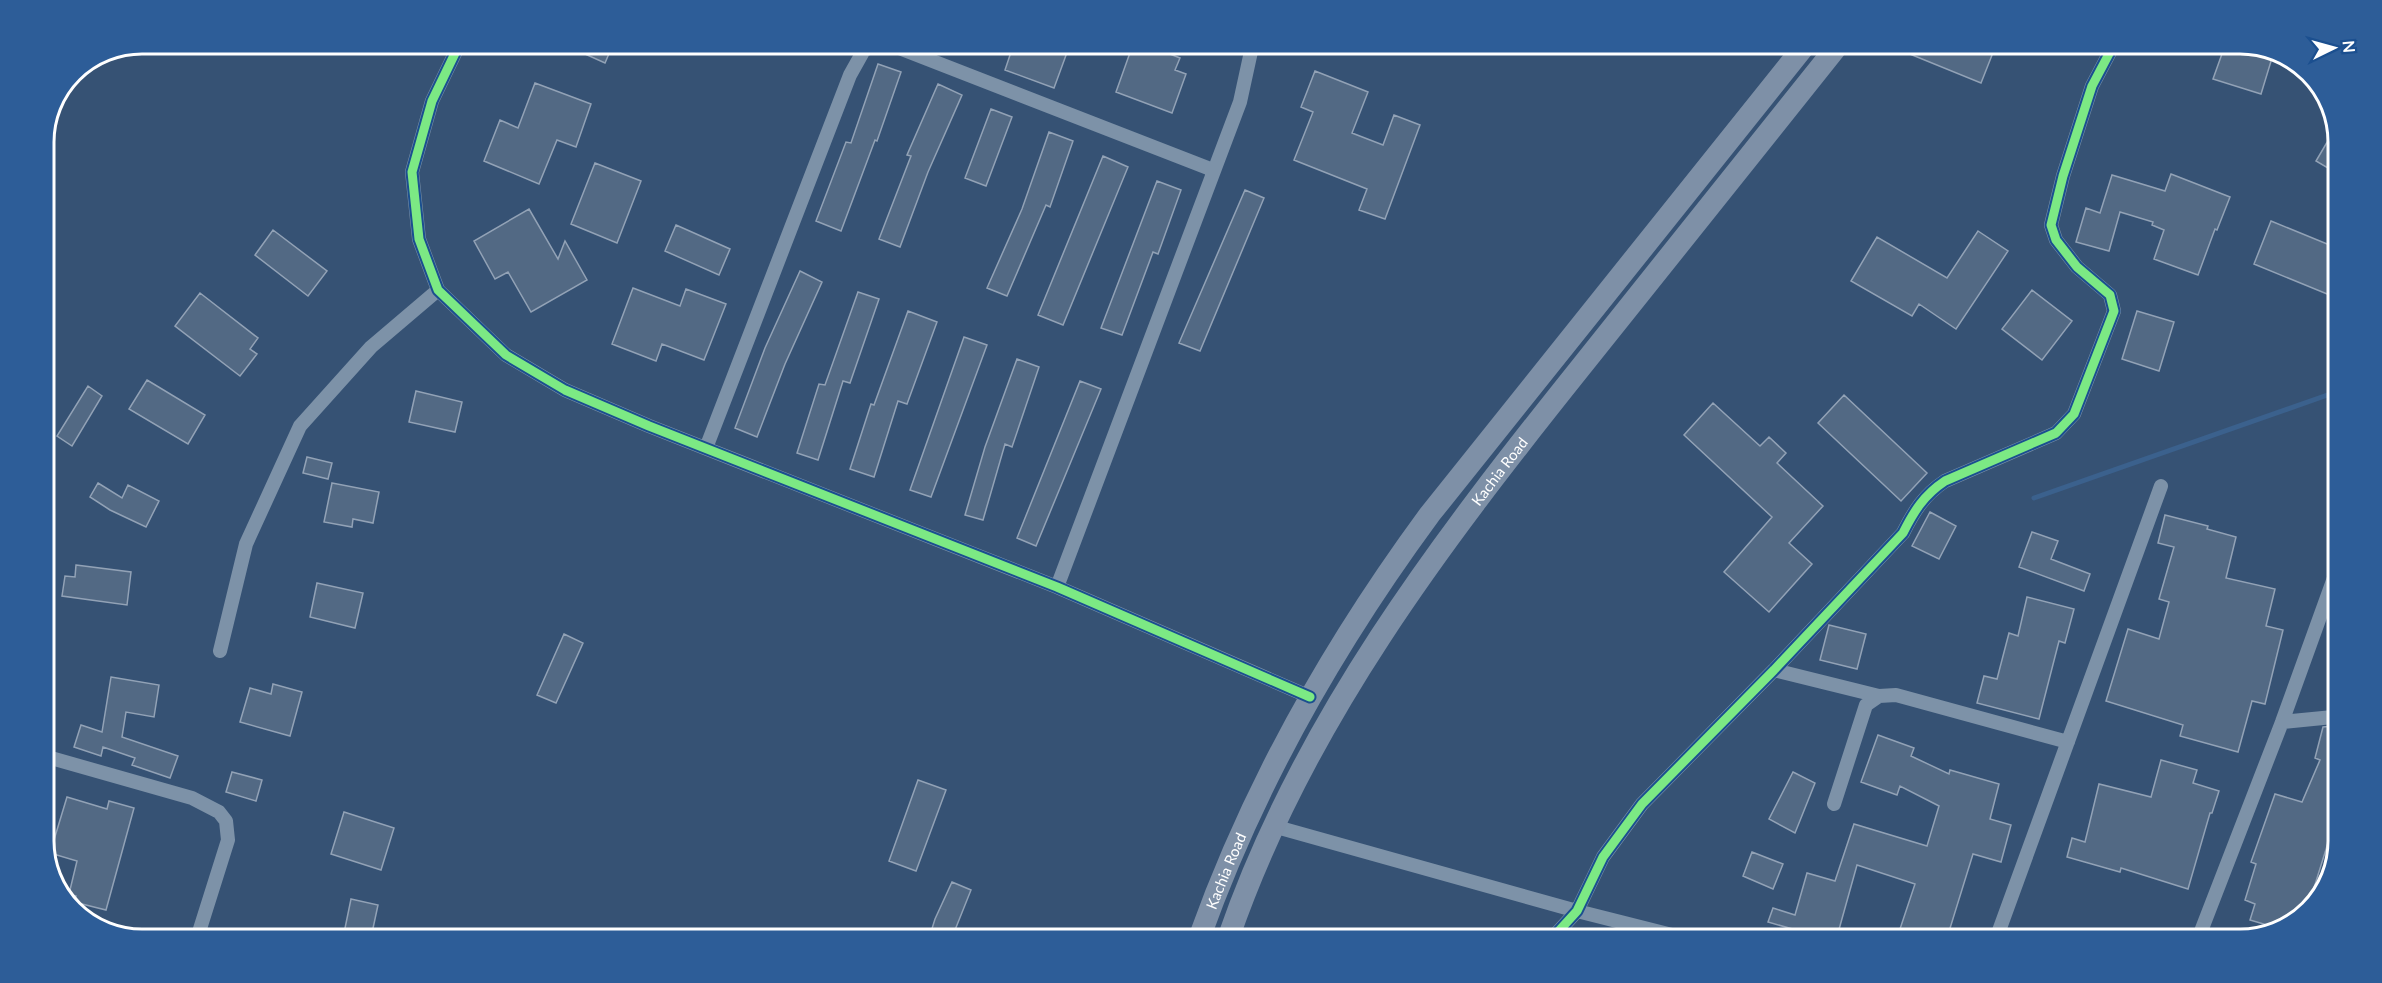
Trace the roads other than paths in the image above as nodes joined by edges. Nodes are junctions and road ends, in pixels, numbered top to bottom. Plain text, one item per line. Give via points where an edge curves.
1 (455, 54) edge
2 (862, 54) edge
3 (915, 54) edge
4 (1250, 54) edge
5 (1798, 54) edge
6 (1831, 54) edge
7 (2109, 54) edge
8 (1213, 170) junction
9 (438, 290) junction
10 (706, 448) junction
11 (2161, 486) dead end
12 (1057, 587) junction
13 (2328, 595) edge
14 (220, 651) dead end
15 (1774, 670) junction
16 (1879, 696) junction
17 (1311, 697) junction
18 (2328, 717) edge
19 (2282, 722) junction
20 (2068, 742) junction
21 (54, 759) edge
22 (1834, 804) dead end
23 (1273, 826) junction
24 (1577, 911) junction
25 (200, 929) edge
26 (1203, 929) edge
27 (1232, 929) edge
28 (1561, 929) edge
29 (1648, 929) edge
30 (2000, 929) edge
31 (2202, 929) edge

1 - 9 street via 432,101 412,172 419,239
2 - 10 street via 850,75
3 - 8 street
4 - 8 street via 1240,102
5 - 17 highway, Kachia Road via 1389,568
6 - 23 highway, Kachia Road via 1488,483 1435,555 1392,616 1318,737
7 - 15 street via 2092,86 2050,225 2056,240 2077,267 2110,295 2114,311 2074,414 2056,433 1930,491 1914,510 1903,533
8 - 12 street
9 - 10 street via 506,355 564,390
9 - 14 street via 371,347 300,426 246,544
10 - 12 street
11 - 20 street
12 - 17 street
13 - 19 street
15 - 16 street
15 - 24 street via 1642,804 1604,857
16 - 20 street via 1896,695
16 - 22 street via 1866,705
17 - 26 highway, Kachia Road via 1250,815
18 - 19 street
19 - 31 street
20 - 30 street
21 - 25 street via 192,798 219,812 226,821 228,840
23 - 24 street
23 - 27 highway, Kachia Road
24 - 28 street
24 - 29 street

